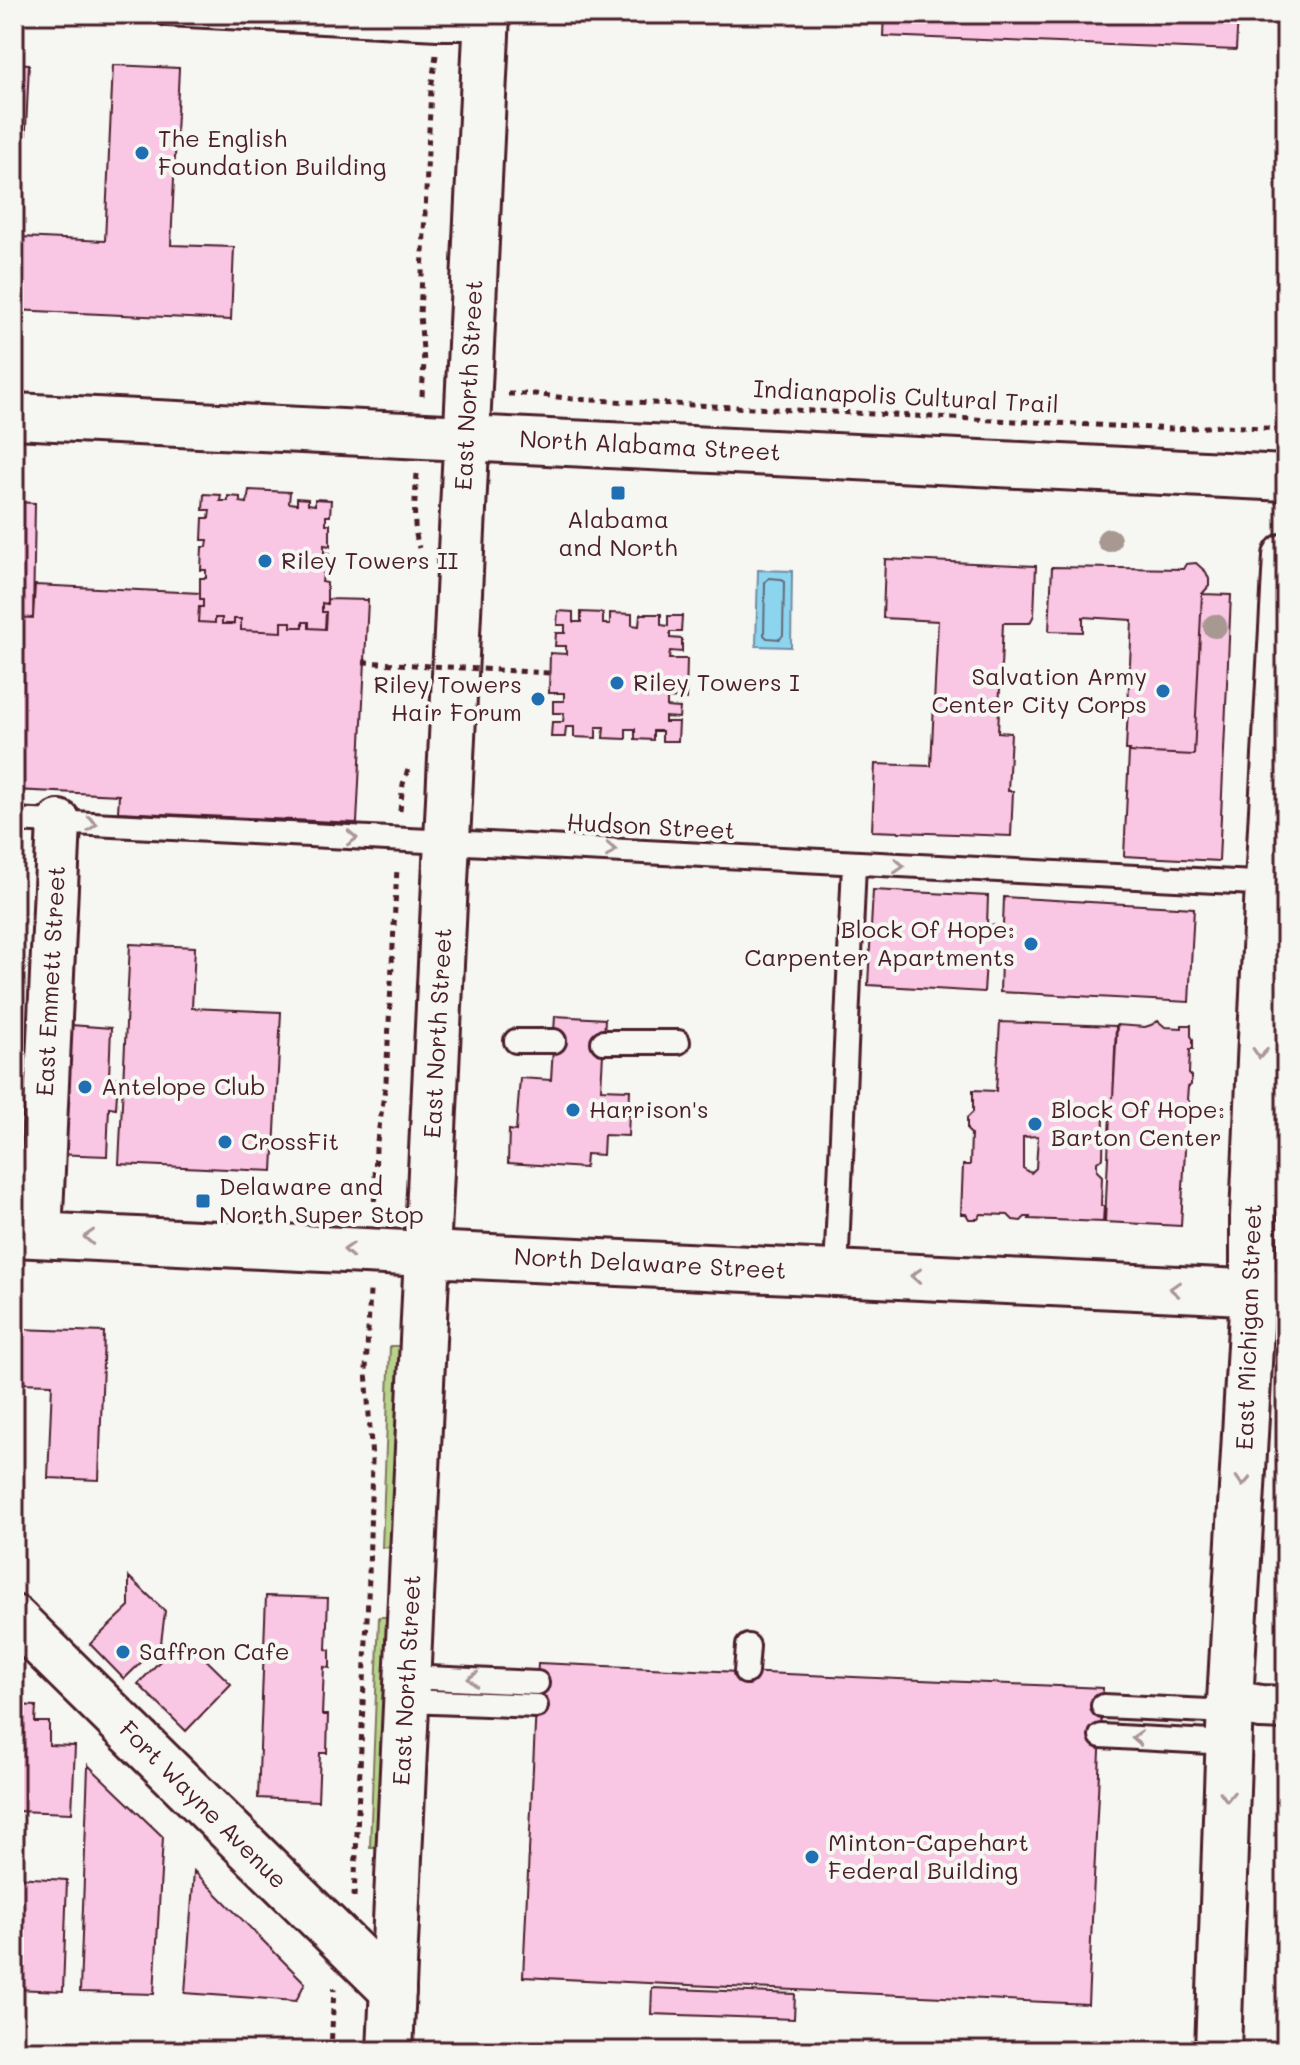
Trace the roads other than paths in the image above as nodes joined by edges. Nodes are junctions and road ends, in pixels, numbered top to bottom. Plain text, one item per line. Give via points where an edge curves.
1 (167, 14) edge
2 (486, 21) edge
3 (14, 416) edge
4 (467, 437) junction
5 (1286, 478) edge
6 (1286, 556) edge
7 (14, 820) edge
8 (59, 822) junction
9 (448, 841) junction
10 (854, 864) junction
11 (1277, 884) edge
12 (516, 1041) dead end
13 (554, 1041) dead end
14 (603, 1042) dead end
15 (678, 1042) dead end
16 (27, 1234) edge
17 (427, 1254) junction
18 (836, 1273) junction
19 (1270, 1293) edge
20 (14, 1618) edge
21 (748, 1646) dead end
22 (746, 1672) dead end
23 (537, 1683) dead end
24 (407, 1689) junction
25 (536, 1706) dead end
26 (1103, 1706) dead end
27 (1286, 1708) edge
28 (1230, 1719) junction
29 (1101, 1736) dead end
30 (393, 1991) junction
31 (390, 2051) edge
32 (1218, 2051) edge

1 - 2 lane via 438,28
2 - 4 main road, East North Street
3 - 4 main road, North Alabama Street
4 - 5 main road, North Alabama Street
4 - 9 main road, East North Street
6 - 11 main road, East Michigan Street
7 - 8 lane, Hudson Street
8 -> 9 lane, Hudson Street
8 - 16 street, East Emmett Street
9 -> 10 lane, Hudson Street
9 - 17 main road, East North Street
10 -> 11 lane, Hudson Street
10 - 18 lane
11 -> 19 main road, East Michigan Street via 1253,1216
12 - 13 lane
14 - 15 lane
17 -> 16 main road, North Delaware Street
17 - 18 main road, North Delaware Street
17 - 24 main road, East North Street
19 -> 18 main road, North Delaware Street
19 -> 28 main road, East Michigan Street
20 - 30 main road, Fort Wayne Avenue
21 - 22 lane
23 -> 24 lane
24 - 25 lane
24 - 30 main road, East North Street
26 - 28 lane
27 - 28 street via 1261,1707
28 -> 29 lane
28 -> 32 main road, East Michigan Street
30 - 31 main road, East North Street

